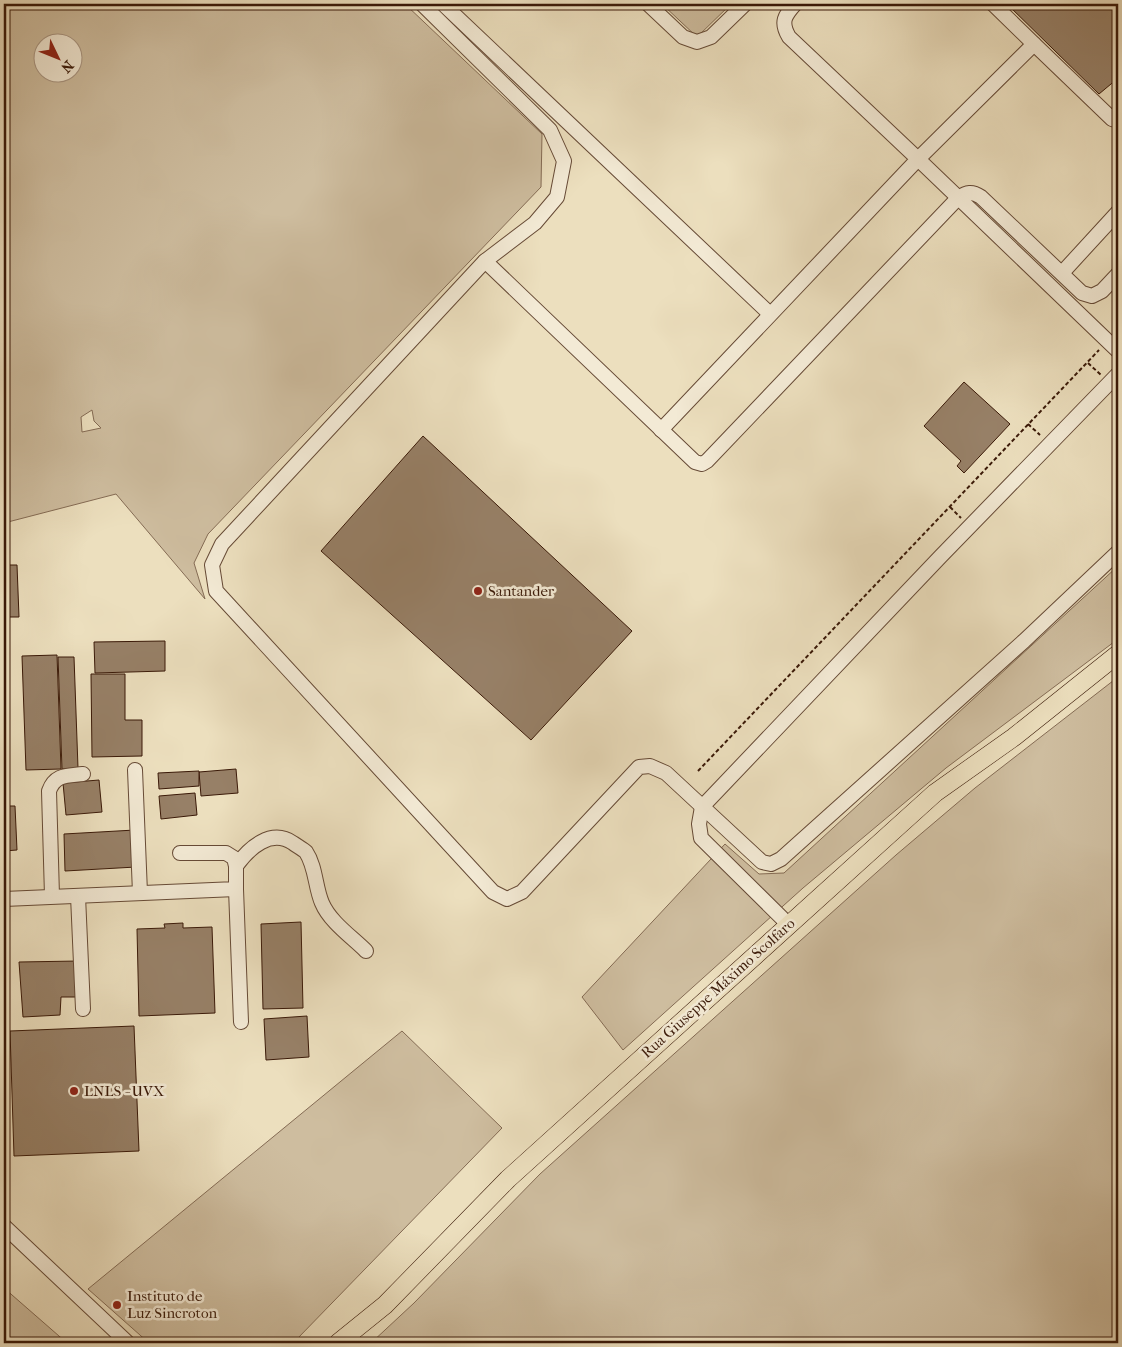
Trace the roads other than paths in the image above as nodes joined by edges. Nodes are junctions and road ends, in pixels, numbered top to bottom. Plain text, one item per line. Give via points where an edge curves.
1 (422, 4) edge
2 (443, 4) edge
3 (648, 4) edge
4 (745, 4) edge
5 (795, 4) edge
6 (993, 4) edge
7 (1034, 44) junction
8 (1118, 120) edge
9 (918, 158) junction
10 (958, 198) junction
11 (1118, 212) edge
12 (485, 261) junction
13 (1062, 273) junction
14 (1118, 274) edge
15 (770, 314) junction
16 (1118, 351) edge
17 (1114, 379) edge
18 (661, 430) junction
19 (1118, 552) edge
20 (1118, 654) edge
21 (135, 770) dead end
22 (82, 774) dead end
23 (702, 807) junction
24 (180, 853) dead end
25 (236, 866) junction
26 (236, 889) junction
27 (140, 893) junction
28 (52, 896) junction
29 (78, 896) junction
30 (4, 899) edge
31 (788, 924) junction
32 (366, 951) dead end
33 (83, 1010) dead end
34 (241, 1022) dead end
35 (4, 1226) edge
36 (128, 1343) edge
37 (338, 1343) edge

1 - 12 lane via 550,130 564,161 557,196 535,223
2 - 15 lane
3 - 4 lane via 683,37 697,42 711,37
5 - 9 lane via 785,15 783,27 789,37
6 - 7 lane
7 - 8 lane via 1112,119
7 - 9 lane
9 - 10 lane
9 - 15 lane
10 - 13 lane via 974,192 981,197
10 - 16 lane
10 - 18 lane via 707,462 695,462
11 - 13 lane
12 - 18 lane
12 - 23 lane via 222,544 212,565 216,591 493,892 507,899 522,892 639,767 650,766 666,773
13 - 14 lane via 1082,293 1092,296 1102,291
15 - 18 lane
17 - 23 lane
19 - 23 lane via 782,859 771,864 762,862
20 - 31 main road, Rua Giuseppe Máximo Scolfaro via 1014,737 935,793
21 - 27 lane
22 - 28 lane via 59,777 49,790
23 - 31 lane via 701,838
24 - 25 lane via 226,853 234,858
25 - 26 lane
25 - 32 lane via 259,842 274,837 290,841 305,852 328,912
26 - 27 lane
26 - 34 lane
27 - 29 lane
28 - 29 lane
28 - 30 lane
29 - 33 lane
31 - 37 main road, Rua Giuseppe Máximo Scolfaro via 508,1178 385,1305
35 - 36 lane

